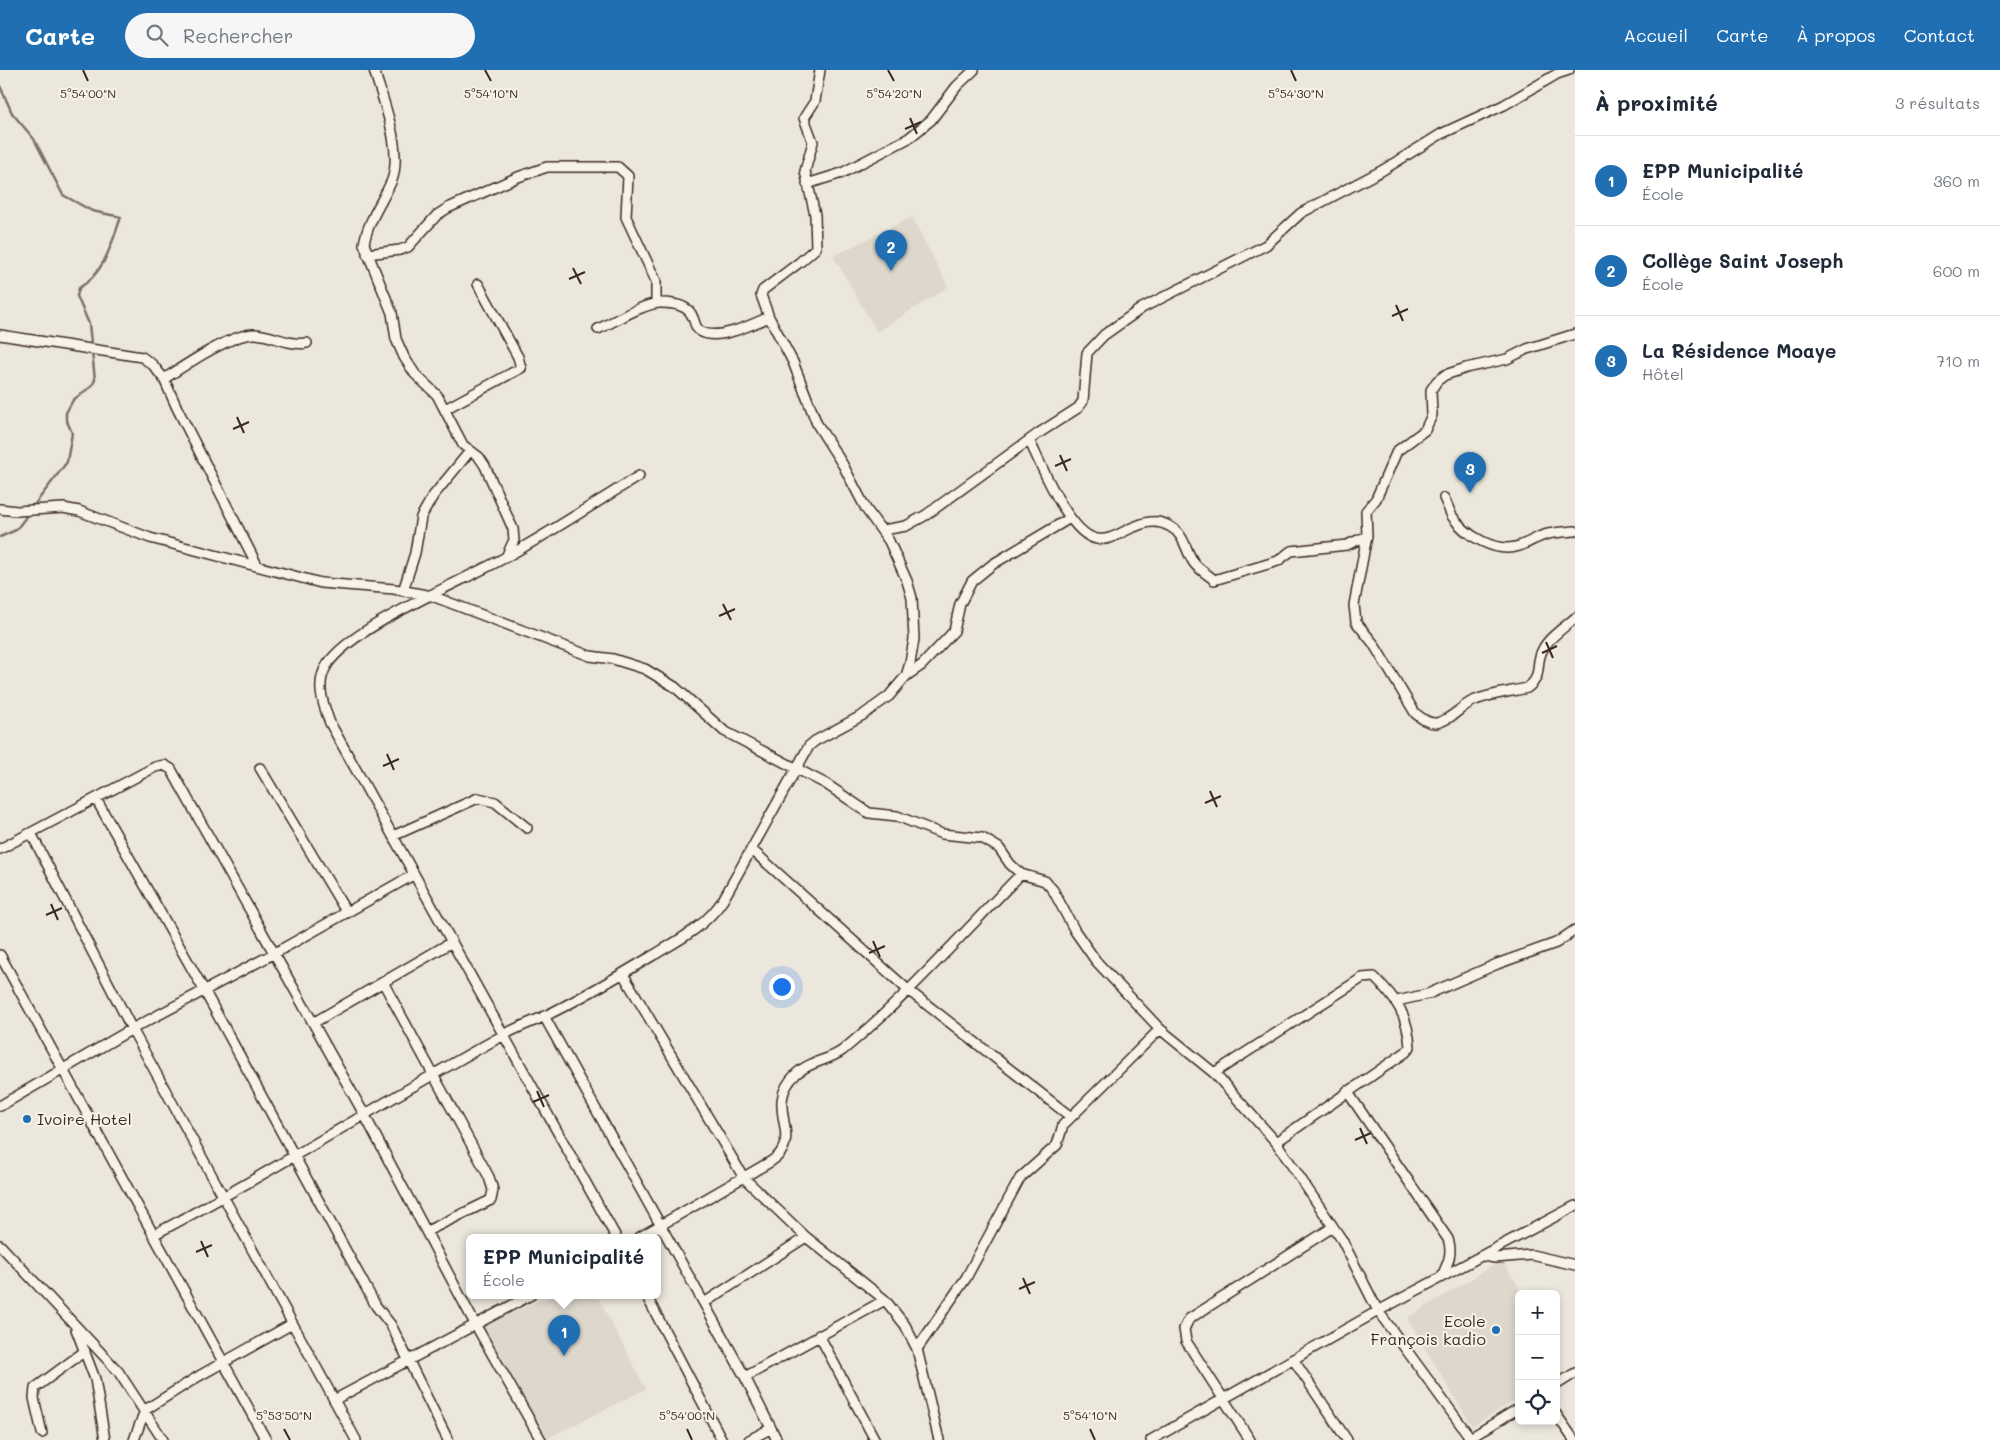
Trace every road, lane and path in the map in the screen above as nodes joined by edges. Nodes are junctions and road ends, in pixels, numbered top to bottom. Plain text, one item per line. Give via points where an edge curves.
1 (374, 70) edge
2 (820, 70) edge
3 (974, 70) edge
4 (1569, 70) edge
5 (807, 184) junction
6 (367, 254) junction
7 (478, 284) dead end
8 (656, 303) junction
9 (769, 317) junction
10 (598, 330) dead end
11 (1575, 334) edge
12 (0, 335) edge
13 (307, 343) dead end
14 (164, 378) junction
15 (445, 409) junction
16 (1029, 440) junction
17 (470, 452) junction
18 (640, 476) dead end
19 (1444, 498) dead end
20 (0, 509) edge
21 (1070, 518) junction
22 (883, 530) junction
23 (1575, 531) edge
24 (1367, 536) junction
25 (506, 557) junction
26 (257, 565) junction
27 (403, 590) junction
28 (432, 596) junction
29 (1575, 618) edge
30 (906, 676) junction
31 (260, 768) dead end
32 (796, 768) junction
33 (96, 799) junction
34 (527, 828) dead end
35 (31, 833) junction
36 (393, 836) junction
37 (751, 848) junction
38 (0, 849) edge
39 (1021, 874) junction
40 (413, 875) junction
41 (347, 913) junction
42 (1574, 932) edge
43 (452, 942) junction
44 (275, 953) junction
45 (0, 955) edge
46 (623, 974) junction
47 (384, 984) junction
48 (204, 990) junction
49 (908, 990) junction
50 (1397, 1001) junction
51 (544, 1016) junction
52 (313, 1023) junction
53 (132, 1029) junction
54 (1160, 1029) junction
55 (503, 1035) junction
56 (61, 1070) junction
57 (1214, 1073) junction
58 (434, 1075) junction
59 (1347, 1091) junction
60 (0, 1106) edge
61 (364, 1114) junction
62 (1071, 1117) junction
63 (1276, 1142) junction
64 (293, 1156) junction
65 (744, 1178) junction
66 (224, 1198) junction
67 (1575, 1206) edge
68 (661, 1225) junction
69 (1333, 1227) junction
70 (427, 1231) junction
71 (614, 1234) edge
72 (645, 1234) edge
73 (153, 1235) junction
74 (806, 1237) junction
75 (0, 1245) edge
76 (1484, 1256) junction
77 (1575, 1266) edge
78 (1442, 1276) junction
79 (523, 1299) edge
80 (648, 1299) edge
81 (886, 1300) junction
82 (704, 1303) junction
83 (1378, 1311) junction
84 (74, 1324) junction
85 (292, 1324) junction
86 (475, 1324) junction
87 (819, 1335) junction
88 (918, 1349) junction
89 (84, 1351) junction
90 (1293, 1359) junction
91 (408, 1361) junction
92 (224, 1362) junction
93 (1575, 1373) edge
94 (746, 1376) junction
95 (1560, 1382) edge
96 (1223, 1399) junction
97 (334, 1400) junction
98 (145, 1410) junction
99 (1515, 1411) edge
100 (1560, 1420) edge
101 (770, 1429) junction
102 (42, 1433) dead end
103 (1470, 1439) edge
104 (105, 1440) edge
105 (134, 1440) edge
106 (163, 1440) edge
107 (266, 1440) edge
108 (356, 1440) edge
109 (448, 1440) edge
110 (540, 1440) edge
111 (722, 1440) edge
112 (749, 1440) edge
113 (777, 1440) edge
114 (875, 1440) edge
115 (940, 1440) edge
116 (1151, 1440) edge
117 (1250, 1440) edge
118 (1347, 1440) edge
119 (1574, 1440) edge

1 - 6 street via 396,163 366,232 364,244
2 - 5 street via 815,101 804,118 813,142 804,171
3 - 5 street via 931,120 909,138 842,173
4 - 16 street via 1441,134 1293,219 1266,245 1142,308 1104,335 1087,353 1083,401 1078,408
5 - 9 street via 815,216 816,248 763,290 762,302
6 - 8 street via 408,247 436,215 518,177 547,167 618,167 628,176 626,217 656,281
6 - 15 street via 392,313 396,339 404,357
7 - 15 street via 521,368
8 - 9 street via 684,307 692,315 696,327 703,332 736,332
8 - 10 street
9 - 22 street via 793,362 817,424 844,465 866,509
11 - 24 street via 1507,359 1452,372 1437,381 1431,390 1432,415 1425,430 1397,452 1376,499 1366,511
12 - 14 street via 142,356
13 - 14 street via 295,345 253,334 241,336
14 - 26 street
15 - 17 street via 463,445
16 - 21 street
16 - 22 street via 926,515 906,526
17 - 25 street via 485,466 513,529 514,540
17 - 27 street via 433,496 421,517 415,553
18 - 25 street
19 - 23 street via 1452,516 1463,528 1493,545 1519,547 1548,534
20 - 26 street via 63,508 79,511 150,538
21 - 24 street via 1086,535 1106,540 1144,522 1170,526 1183,537 1194,565 1214,580 1278,561 1291,551 1347,545
21 - 30 street via 993,564 972,581 960,604 954,632 922,665
22 - 30 street via 912,598 914,639
24 - 29 street via 1354,605 1356,622 1415,713 1424,720 1435,723 1476,699 1533,684 1544,646
25 - 28 street
26 - 27 street via 321,582
27 - 28 street
28 - 32 street via 590,656 645,669 675,687 724,731
28 - 36 street via 381,622 352,642 327,666 320,682 322,702 330,723
30 - 32 street via 875,707 815,741
31 - 41 street
32 - 37 street
32 - 39 street via 869,812 897,816 942,834 982,838 999,848
33 - 35 street
33 - 44 street via 160,764 167,766 174,773
33 - 48 street
34 - 36 street via 495,802 478,798
35 - 38 street
35 - 53 street
36 - 40 street
37 - 46 street via 712,916 696,930
37 - 49 street
39 - 49 street
39 - 54 street via 1045,881 1085,946
40 - 41 street
40 - 43 street
41 - 44 street
42 - 50 street via 1556,943 1428,994
43 - 47 street
43 - 55 street
44 - 48 street
44 - 52 street
45 - 56 street
46 - 51 street
46 - 65 street
47 - 52 street
47 - 58 street
48 - 53 street
48 - 64 street
49 - 62 street
49 - 65 street via 841,1052 811,1064 784,1088 781,1105 786,1137 782,1151
50 - 57 street via 1374,977 1362,978
50 - 59 street via 1409,1026 1410,1048
51 - 55 street
51 - 68 street
52 - 61 street
53 - 56 street
53 - 66 street
54 - 57 street
54 - 62 street
55 - 58 street
55 - 71 street
56 - 60 street
56 - 73 street
57 - 63 street
58 - 61 street
58 - 70 street via 493,1190 491,1200
59 - 63 street
59 - 78 street via 1448,1239 1450,1260
61 - 64 street
61 - 70 street
62 - 88 street via 1063,1125 1051,1153 1020,1178 966,1278
63 - 69 street
64 - 66 street
64 - 91 street via 376,1306 391,1325
65 - 68 street
65 - 74 street
66 - 73 street
66 - 85 street
67 - 76 street
68 - 72 street
68 - 82 street
69 - 83 street
69 - 96 street via 1190,1320 1184,1329 1186,1341
70 - 86 street
73 - 92 street
74 - 81 street
74 - 82 street
75 - 84 street
76 - 77 street via 1532,1256
76 - 78 street
78 - 83 street
79 - 86 street
80 - 111 street
81 - 87 street
81 - 88 street
82 - 94 street
83 - 90 street
83 - 103 street
84 - 89 street
84 - 98 street via 118,1371
85 - 92 street
85 - 97 street
86 - 91 street
86 - 110 street
87 - 94 street
87 - 114 street
88 - 115 street
89 - 102 street via 35,1388 34,1398
89 - 104 street via 95,1379
90 - 96 street
90 - 118 street
91 - 97 street
91 - 109 street
92 - 98 street
92 - 107 street
93 - 95 street
94 - 101 street
96 - 116 street
96 - 117 street
97 - 108 street
98 - 105 street
98 - 106 street
99 - 103 street
100 - 119 street
101 - 112 street
101 - 113 street

